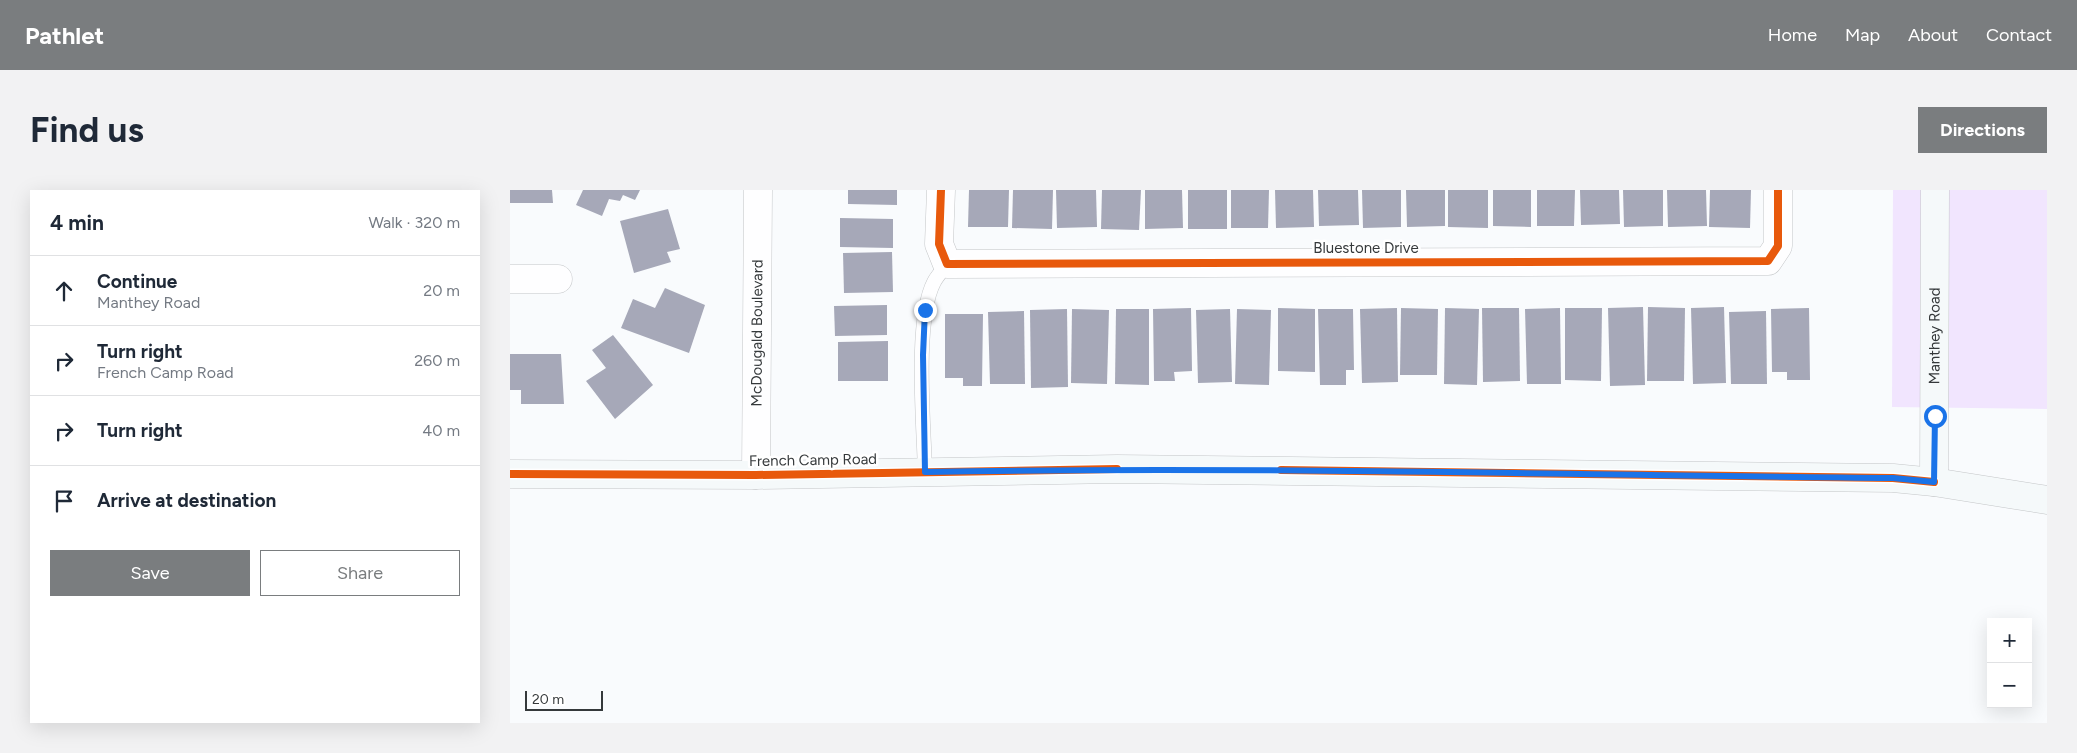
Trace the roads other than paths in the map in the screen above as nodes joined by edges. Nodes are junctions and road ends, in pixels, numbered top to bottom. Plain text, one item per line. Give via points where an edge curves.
1 (758, 190) edge
2 (941, 190) edge
3 (1778, 190) edge
4 (1935, 190) edge
5 (947, 264) junction
6 (510, 279) edge
7 (558, 279) dead end
8 (925, 472) junction
9 (510, 474) edge
10 (756, 475) junction
11 (1934, 482) junction
12 (2047, 500) edge

1 - 10 street, McDougald Boulevard
2 - 5 street via 939,244
3 - 5 street, Bluestone Drive via 1778,246 1768,261
4 - 11 street, Manthey Road
5 - 8 lane via 934,282 925,310
6 - 7 street
8 - 10 street, French Camp Road
8 - 11 street, French Camp Road via 1281,470 1893,478
9 - 10 street, French Camp Road
11 - 12 street, French Camp Road

